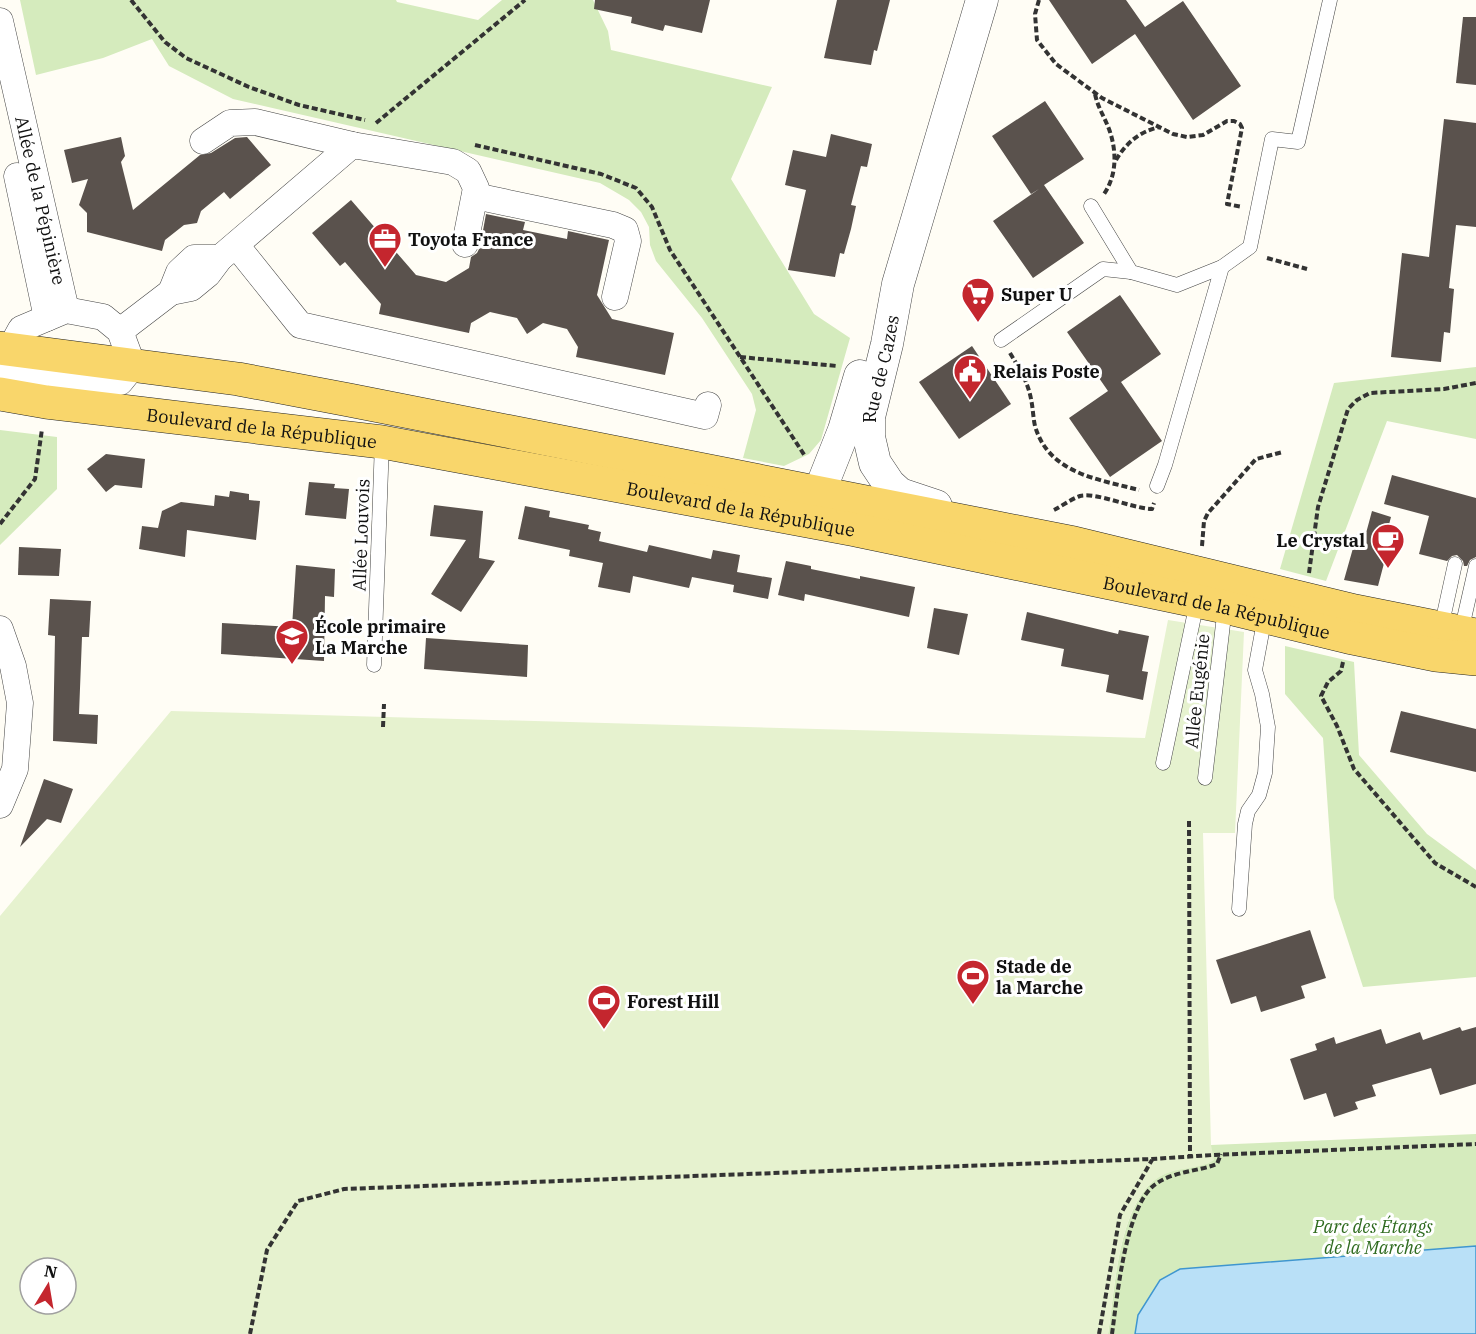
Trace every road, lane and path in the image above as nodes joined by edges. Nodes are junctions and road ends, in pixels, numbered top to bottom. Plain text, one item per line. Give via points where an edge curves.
1 (131, 0) edge
2 (525, 0) edge
3 (982, 0) edge
4 (1039, 0) edge
5 (1330, 0) edge
6 (0, 21) edge
7 (5, 68) edge
8 (1095, 93) junction
9 (0, 96) edge
10 (1160, 127) junction
11 (203, 141) dead end
12 (352, 145) junction
13 (1116, 161) junction
14 (475, 196) junction
15 (1092, 208) joint
16 (1257, 210) junction
17 (465, 244) dead end
18 (228, 252) junction
19 (1267, 258) dead end
20 (1222, 267) junction
21 (1307, 269) dead end
22 (1131, 272) junction
23 (898, 284) junction
24 (615, 297) dead end
25 (57, 314) junction
26 (120, 331) junction
27 (1001, 340) joint
28 (133, 366) junction
29 (846, 368) dead end
30 (3, 371) edge
31 (1476, 383) edge
32 (46, 402) junction
33 (708, 405) dead end
34 (382, 442) junction
35 (1283, 452) dead end
36 (809, 462) dead end
37 (875, 463) junction
38 (1159, 482) joint
39 (883, 506) junction
40 (816, 508) junction
41 (1139, 508) dead end
42 (1046, 515) dead end
43 (0, 524) edge
44 (989, 526) junction
45 (856, 530) junction
46 (1455, 564) dead end
47 (1476, 566) edge
48 (1474, 584) edge
49 (1208, 595) junction
50 (1300, 596) junction
51 (1265, 616) junction
52 (0, 629) edge
53 (1348, 637) junction
54 (1463, 638) edge
55 (374, 665) dead end
56 (384, 704) dead end
57 (383, 727) dead end
58 (1163, 763) dead end
59 (1205, 778) dead end
60 (0, 805) edge
61 (1190, 821) dead end
62 (1476, 887) edge
63 (1239, 909) dead end
64 (1476, 1144) edge
65 (1221, 1155) junction
66 (1190, 1156) junction
67 (1152, 1159) junction
68 (250, 1334) edge
69 (1100, 1334) edge
70 (1112, 1334) edge

1 - 2 path via 165,42 186,58 299,105 376,123
3 - 23 street, Rue de Cazes
4 - 8 path via 1035,14 1037,40 1056,64
5 - 16 lane via 1298,142 1272,139
6 - 7 street, Allée de la Pépinière
7 - 25 street, Allée de la Pépinière
8 - 10 path
8 - 13 path via 1112,137
9 - 25 street, Allée de la Pépinière
10 - 13 path via 1131,141
10 - 16 path via 1173,134 1196,137 1227,121 1239,124 1242,128 1227,204
11 - 12 street via 230,123 255,122
12 - 14 street via 453,162 468,171 476,188
12 - 18 street
13 - 15 path via 1111,184
14 - 17 street
14 - 24 street via 626,230 628,241
15 - 22 lane
16 - 20 lane via 1250,247
18 - 26 street via 191,288 171,292
18 - 33 street via 300,324 705,416
19 - 21 path
20 - 22 lane via 1177,285
20 - 38 lane
22 - 27 lane via 1103,269
23 - 37 street, Rue de Cazes via 869,417
23 - 40 street, Rue de Cazes via 856,385
25 - 26 street via 103,317
25 - 30 street via 21,329
26 - 28 street
27 - 38 path via 1026,380 1041,439 1059,463 1080,475 1143,491 1146,474
28 - 30 main road, Boulevard de la République
28 - 40 main road, Boulevard de la République via 271,386
29 - 36 path via 739,357
30 - 32 main road, Boulevard de la République
31 - 50 path via 1370,393 1348,409 1317,507 1311,568
32 - 34 main road, Boulevard de la République
32 - 43 path via 35,479
34 - 40 main road, Boulevard de la République
34 - 55 lane, Allée Louvois
35 - 49 path via 1256,459 1203,522
37 - 39 street
37 - 44 street, Rue de Cazes via 900,494
39 - 40 main road, Boulevard de la République
39 - 44 main road, Boulevard de la République
39 - 45 street
40 - 45 main road, Boulevard de la République
41 - 42 path via 1082,495
44 - 49 main road, Boulevard de la République via 1074,543
45 - 49 main road, Boulevard de la République
46 - 54 lane
47 - 48 lane
48 - 54 lane
49 - 50 main road, Boulevard de la République
49 - 51 main road, Boulevard de la République
49 - 58 lane
49 - 59 lane, Allée Eugénie
50 - 54 main road, Boulevard de la République
51 - 53 main road, Boulevard de la République
51 - 63 lane via 1255,670 1268,727 1265,773 1245,824
52 - 60 street via 20,703 15,769
53 - 54 main road, Boulevard de la République via 1436,655
53 - 62 path via 1341,671 1328,682 1321,696 1354,769 1435,862
56 - 57 path
61 - 66 path
64 - 65 path
65 - 66 path
65 - 70 path via 1217,1164 1188,1171 1152,1187 1141,1203 1124,1254
66 - 67 path
67 - 68 path via 344,1189 298,1201 267,1250
67 - 69 path via 1120,1215

